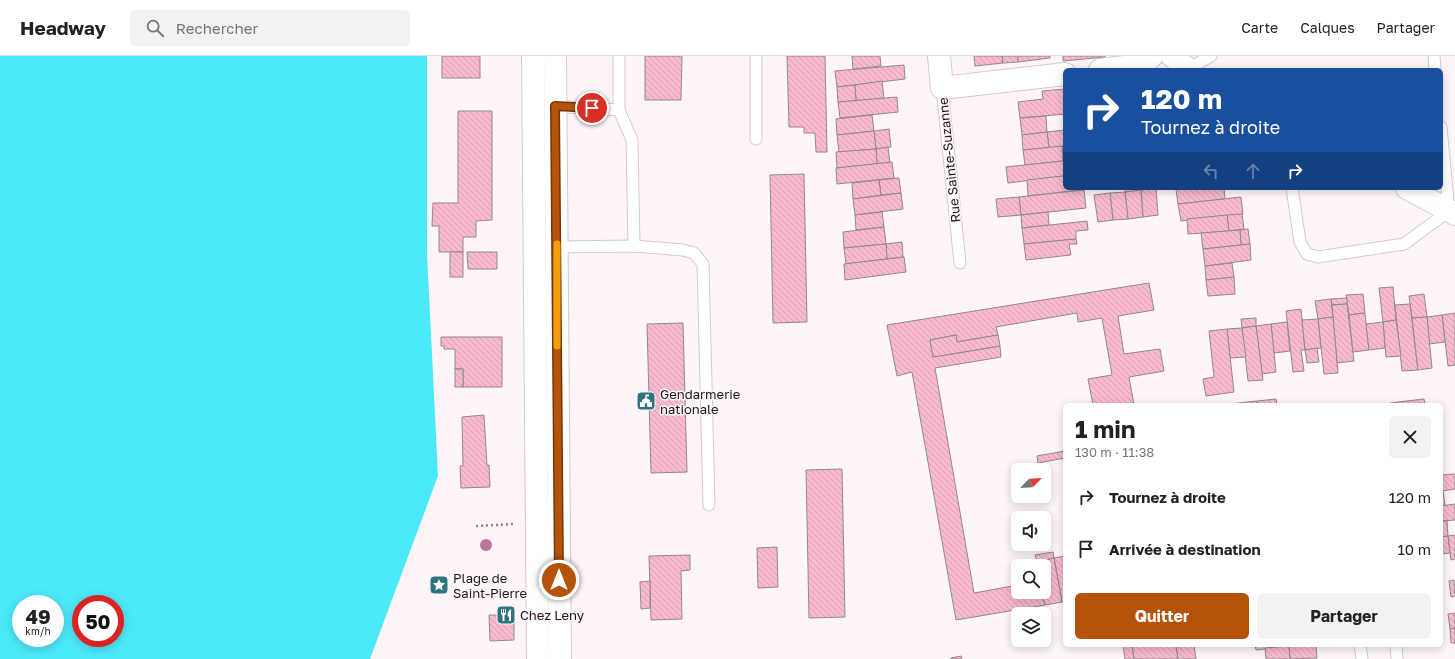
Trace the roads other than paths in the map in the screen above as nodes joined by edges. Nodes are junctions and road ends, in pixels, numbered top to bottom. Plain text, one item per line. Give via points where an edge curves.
1 (533, 56) edge
2 (555, 56) edge
3 (619, 56) edge
4 (756, 56) edge
5 (939, 56) edge
6 (1152, 56) edge
7 (1211, 56) edge
8 (1434, 56) edge
9 (1183, 65) edge
10 (1116, 68) edge
11 (1435, 68) edge
12 (1063, 74) edge
13 (942, 88) junction
14 (544, 105) junction
15 (619, 110) junction
16 (756, 139) dead end
17 (1443, 142) edge
18 (1292, 190) edge
19 (1411, 190) edge
20 (1452, 212) edge
21 (634, 246) junction
22 (557, 247) junction
23 (960, 263) dead end
24 (535, 326) junction
25 (557, 326) junction
26 (710, 505) dead end
27 (1360, 647) edge
28 (1396, 647) edge
29 (538, 659) edge
30 (560, 659) edge
31 (1362, 659) edge
32 (1397, 659) edge

1 - 14 main road
2 - 14 main road
3 - 15 lane
4 - 16 lane
5 - 13 main road, Rue Sainte-Suzanne
6 - 10 main road via 1141,65
7 - 9 lane
8 - 11 lane
12 - 13 main road
13 - 23 lane, Rue Sainte-Suzanne
14 - 15 lane
14 - 22 main road
14 - 24 main road
15 - 21 lane via 632,140
17 - 20 lane
18 - 20 lane via 1300,242 1307,254 1318,257 1404,244
19 - 20 main road
21 - 22 lane
21 - 26 lane via 694,253 703,264
22 - 25 main road
24 - 25 lane
24 - 29 main road
25 - 30 main road
27 - 31 lane
28 - 32 lane

